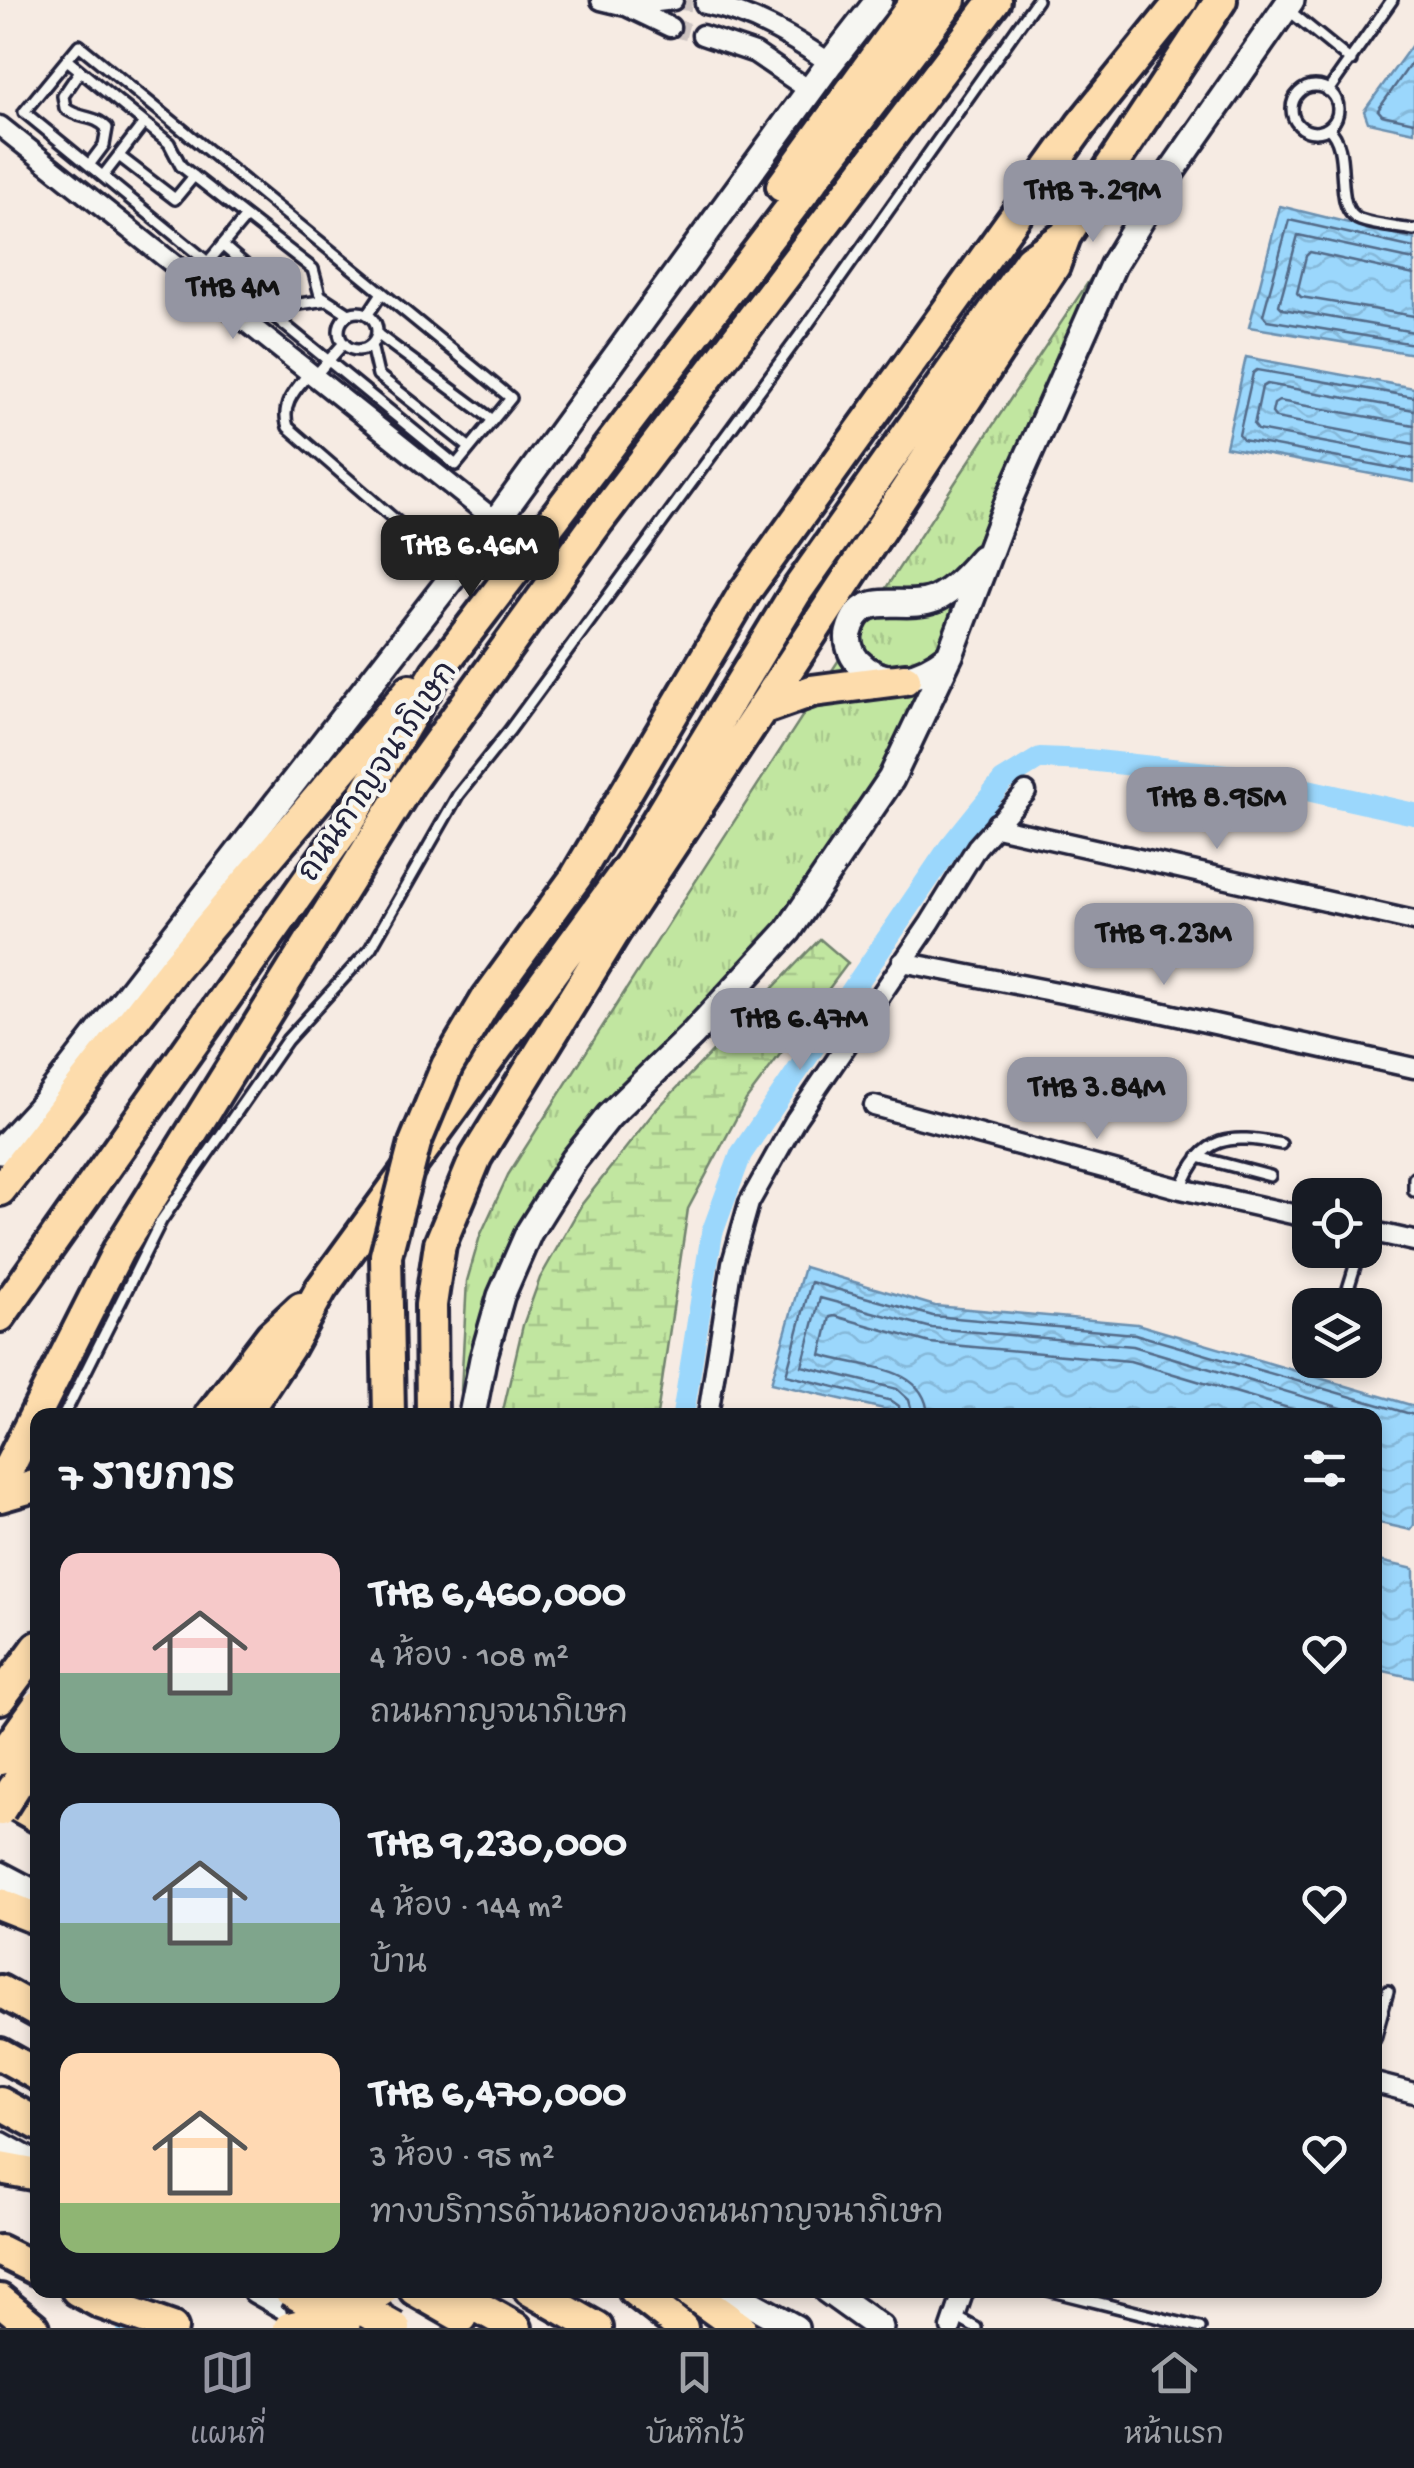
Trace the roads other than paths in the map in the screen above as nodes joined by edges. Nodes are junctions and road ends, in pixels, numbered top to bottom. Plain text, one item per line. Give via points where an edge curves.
1 (600, 0) edge
2 (673, 0) edge
3 (879, 0) edge
4 (918, 0) edge
5 (950, 0) edge
6 (994, 0) edge
7 (1036, 0) edge
8 (1182, 0) edge
9 (1221, 0) edge
10 (1392, 0) edge
11 (706, 4) dead end
12 (1288, 4) edge
13 (648, 6) edge
14 (670, 27) tunnel mouth
15 (702, 35) tunnel mouth
16 (66, 60) junction
17 (1350, 60) junction
18 (830, 63) junction
19 (80, 71) junction
20 (1328, 91) junction
21 (812, 92) junction
22 (144, 123) junction
23 (0, 126) edge
24 (1328, 128) junction
25 (119, 156) junction
26 (89, 166) junction
27 (103, 176) junction
28 (194, 176) junction
29 (246, 217) junction
30 (1414, 230) edge
31 (1065, 236) junction
32 (222, 245) junction
33 (208, 262) junction
34 (382, 292) junction
35 (328, 300) junction
36 (349, 314) junction
37 (368, 314) junction
38 (377, 334) junction
39 (344, 342) junction
40 (371, 345) junction
41 (328, 360) junction
42 (312, 375) junction
43 (494, 420) junction
44 (470, 448) junction
45 (496, 522) junction
46 (991, 546) junction
47 (456, 573) junction
48 (950, 655) junction
49 (436, 674) junction
50 (905, 679) junction
51 (761, 709) junction
52 (1026, 792) dead end
53 (997, 823) junction
54 (1414, 922) edge
55 (902, 962) junction
56 (1414, 1068) edge
57 (874, 1106) dead end
58 (1281, 1144) dead end
59 (0, 1151) edge
60 (1198, 1157) junction
61 (1270, 1176) dead end
62 (1414, 1178) edge
63 (1182, 1189) junction
64 (0, 1190) edge
65 (1414, 1191) edge
66 (0, 1201) edge
67 (1292, 1214) edge
68 (1382, 1235) edge
69 (1414, 1241) edge
70 (322, 1290) junction
71 (0, 1316) edge
72 (39, 1408) edge
73 (68, 1408) edge
74 (216, 1408) edge
75 (249, 1408) edge
76 (388, 1408) edge
77 (432, 1408) edge
78 (473, 1408) edge
79 (709, 1408) edge
80 (30, 1426) edge
81 (0, 1485) edge
82 (30, 1488) edge
83 (0, 1496) edge
84 (30, 1658) edge
85 (0, 1698) edge
86 (30, 1717) edge
87 (0, 1747) edge
88 (0, 1757) edge
89 (30, 1762) edge
90 (30, 1764) edge
91 (30, 1780) edge
92 (0, 1796) edge
93 (0, 1810) edge
94 (30, 1813) edge
95 (0, 1875) edge
96 (30, 1892) edge
97 (0, 1904) edge
98 (30, 1916) edge
99 (0, 1976) edge
100 (0, 1991) edge
101 (1388, 1991) dead end
102 (30, 1993) edge
103 (30, 2008) edge
104 (1382, 2014) edge
105 (0, 2038) edge
106 (0, 2054) edge
107 (30, 2055) edge
108 (30, 2071) edge
109 (1382, 2086) edge
110 (1414, 2093) edge
111 (0, 2103) edge
112 (30, 2120) edge
113 (0, 2145) edge
114 (30, 2162) edge
115 (0, 2168) edge
116 (30, 2174) edge
117 (0, 2251) edge
118 (30, 2266) edge
119 (94, 2298) edge
120 (270, 2298) edge
121 (303, 2298) edge
122 (342, 2298) edge
123 (371, 2298) edge
124 (430, 2298) edge
125 (462, 2298) edge
126 (544, 2298) edge
127 (557, 2298) edge
128 (631, 2298) edge
129 (644, 2298) edge
130 (698, 2298) edge
131 (741, 2298) edge
132 (838, 2298) edge
133 (961, 2298) edge
134 (1080, 2298) edge
135 (0, 2300) edge
136 (0, 2315) edge
137 (953, 2322) edge
138 (32, 2328) edge
139 (172, 2328) edge
140 (289, 2328) edge
141 (323, 2328) edge
142 (356, 2328) edge
143 (395, 2328) edge
144 (482, 2328) edge
145 (516, 2328) edge
146 (597, 2328) edge
147 (610, 2328) edge
148 (644, 2328) edge
149 (682, 2328) edge
150 (740, 2328) edge
151 (795, 2328) edge
152 (880, 2328) edge
153 (976, 2328) edge
154 (1200, 2328) edge

1 - 13 street
2 - 13 street
3 - 18 main road
4 - 64 highway via 426,673 174,968
5 - 49 highway, ถนนกาญจนาภิเษก
6 - 72 highway, ถนนกาญจนาภิเษก via 598,521 409,783 174,1156
7 - 73 lane via 808,324 458,795 370,948 287,1040 161,1221
8 - 76 highway, bridge via 1000,234 744,593 576,877 446,1066 415,1142 386,1255
9 - 31 highway
10 - 17 lane
11 - 18 street via 772,25
12 - 17 lane
12 - 46 main road via 1112,265
13 - 14 street
15 - 21 street via 755,53
16 - 19 lane
16 - 26 lane via 24,112
16 - 34 lane via 80,45
17 - 20 lane
18 - 21 main road
19 - 22 lane
19 - 26 lane via 63,96 65,108 107,128
20 - 24 lane via 1338,112
20 - 24 lane via 1306,88 1292,111 1310,132
21 - 45 main road
22 - 25 lane
22 - 28 lane via 170,143
23 - 42 street
24 - 30 lane via 1339,140 1350,213
25 - 27 lane
25 - 28 lane via 176,199
26 - 27 lane
27 - 33 lane
28 - 29 lane
29 - 32 lane
29 - 35 lane via 313,269 320,295
31 - 51 highway via 1054,266
31 - 70 highway via 1030,260 796,592 631,864
32 - 33 lane
32 - 35 lane via 292,305
33 - 41 lane
34 - 37 lane
34 - 43 lane via 511,398
35 - 36 lane
36 - 37 lane
36 - 39 lane via 340,329
37 - 38 lane
38 - 40 lane
38 - 43 lane
39 - 40 lane via 358,350
39 - 41 lane
40 - 44 lane via 378,375
41 - 42 lane
41 - 44 lane via 456,465
42 - 45 street
42 - 47 lane via 287,403 288,427
43 - 44 lane
45 - 47 main road
46 - 48 main road
46 - 50 main road via 968,575 934,599 880,602 855,617 848,638 854,659 870,672
47 - 59 main road via 46,1102
48 - 50 main road
48 - 78 main road via 892,779 788,931 574,1160 530,1232 502,1296
49 - 66 highway via 339,783
49 - 71 highway, ถนนกาญจนาภิเษก via 345,828
50 - 51 highway via 812,691
51 - 77 highway via 476,1157 440,1244 431,1305
52 - 53 street
53 - 54 street
53 - 55 street
55 - 56 street
55 - 79 street via 748,1203
57 - 63 street
58 - 60 lane via 1232,1137
60 - 61 lane
60 - 63 lane
62 - 65 lane
63 - 67 street
68 - 69 street
70 - 74 highway via 270,1336
70 - 75 highway
80 - 81 highway, ถนนกาญจนาภิเษก
82 - 83 highway
84 - 85 highway
86 - 88 highway, bridge
87 - 90 highway
88 - 91 main road
89 - 93 highway, bridge
92 - 94 highway
95 - 96 main road
97 - 98 highway
99 - 102 highway
100 - 103 highway
101 - 104 lane
105 - 107 highway
106 - 108 highway
109 - 110 street
111 - 112 highway
113 - 114 main road
115 - 116 highway
117 - 118 highway
119 - 139 highway
120 - 141 main road
121 - 142 highway, bridge
122 - 143 highway, bridge
123 - 140 highway, bridge
124 - 144 highway
125 - 145 highway
126 - 146 highway
127 - 147 highway
128 - 148 highway
129 - 149 highway
130 - 150 highway
131 - 151 main road
132 - 152 main road
133 - 137 street
134 - 154 lane
135 - 138 highway
136 - 138 highway
137 - 153 lane

